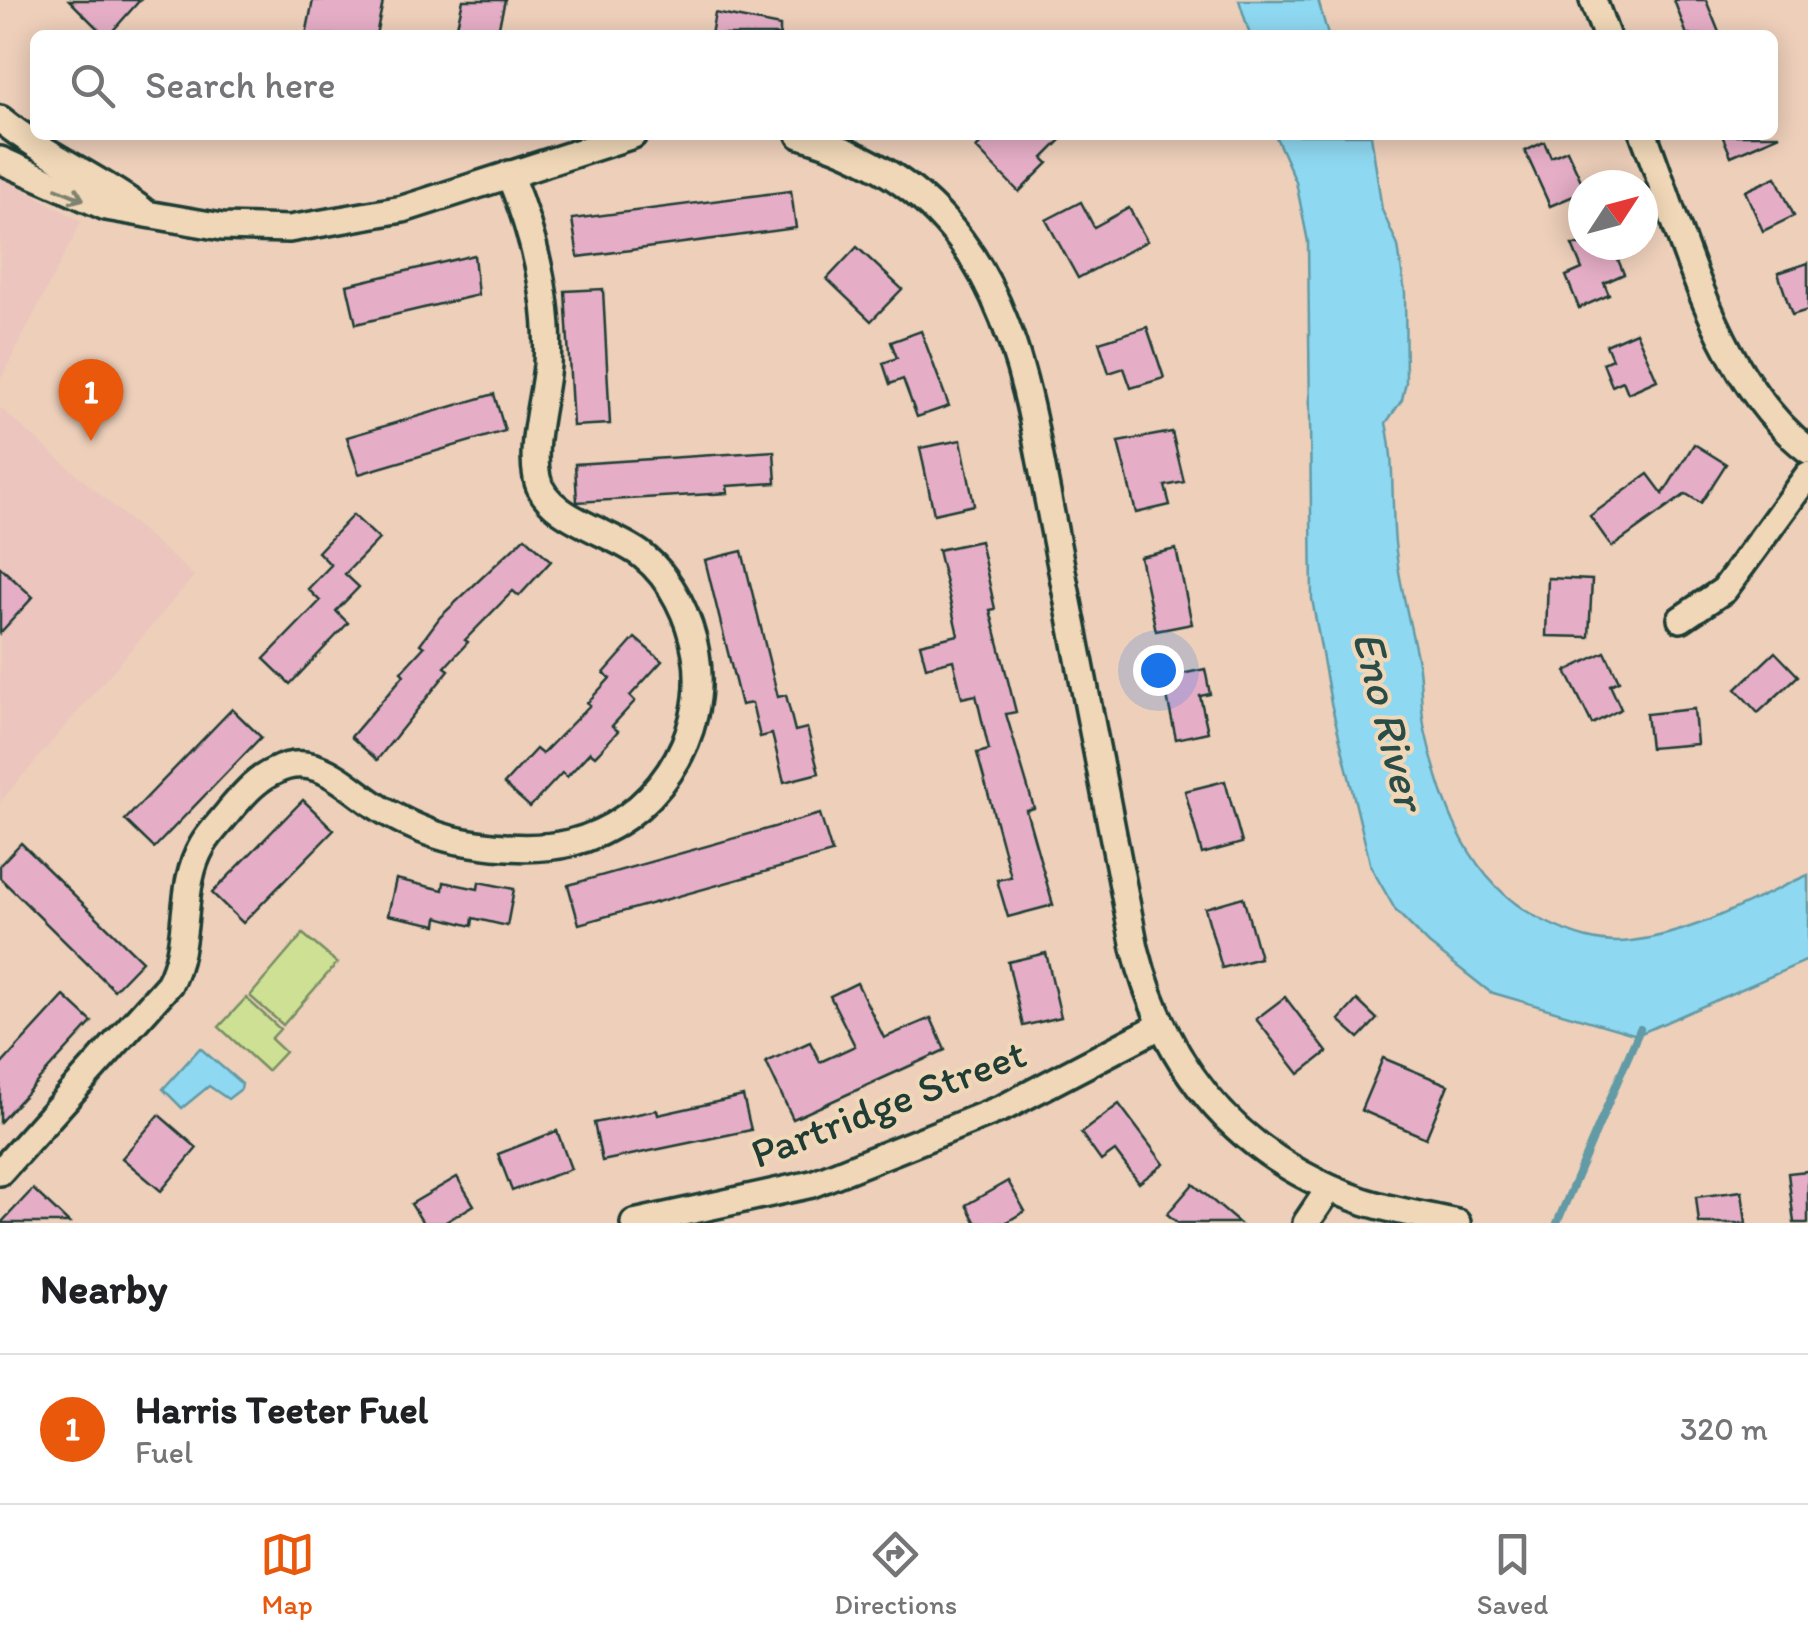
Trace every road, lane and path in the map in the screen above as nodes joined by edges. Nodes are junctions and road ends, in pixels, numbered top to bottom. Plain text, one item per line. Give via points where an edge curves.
1 (1593, 0) edge
2 (1604, 30) edge
3 (0, 118) edge
4 (618, 140) edge
5 (812, 140) edge
6 (1646, 140) edge
7 (0, 160) edge
8 (509, 174) junction
9 (146, 213) junction
10 (1808, 450) edge
11 (1808, 475) edge
12 (1681, 620) dead end
13 (1160, 1026) junction
14 (0, 1172) edge
15 (1329, 1188) junction
16 (634, 1223) edge
17 (1306, 1223) edge
18 (1457, 1223) edge

1 - 2 street
3 - 9 street
4 - 8 street
5 - 13 street via 880,169 926,202 966,246 1000,302 1024,376 1102,791
6 - 10 street via 1733,361 1772,416
7 -> 9 street via 76,197
8 - 9 street via 332,224 248,228
8 - 14 street via 527,221 546,334 536,476 555,507 633,549 676,596 689,625 699,684 680,756 666,780 628,815 575,842 538,848 437,835 386,813 318,768 278,768 251,785 201,846 182,960 169,984
11 - 12 street via 1724,590
13 - 15 street via 1196,1084 1242,1134
13 - 16 street, Partridge Street via 1005,1107 812,1184
15 - 17 street
15 - 18 street

